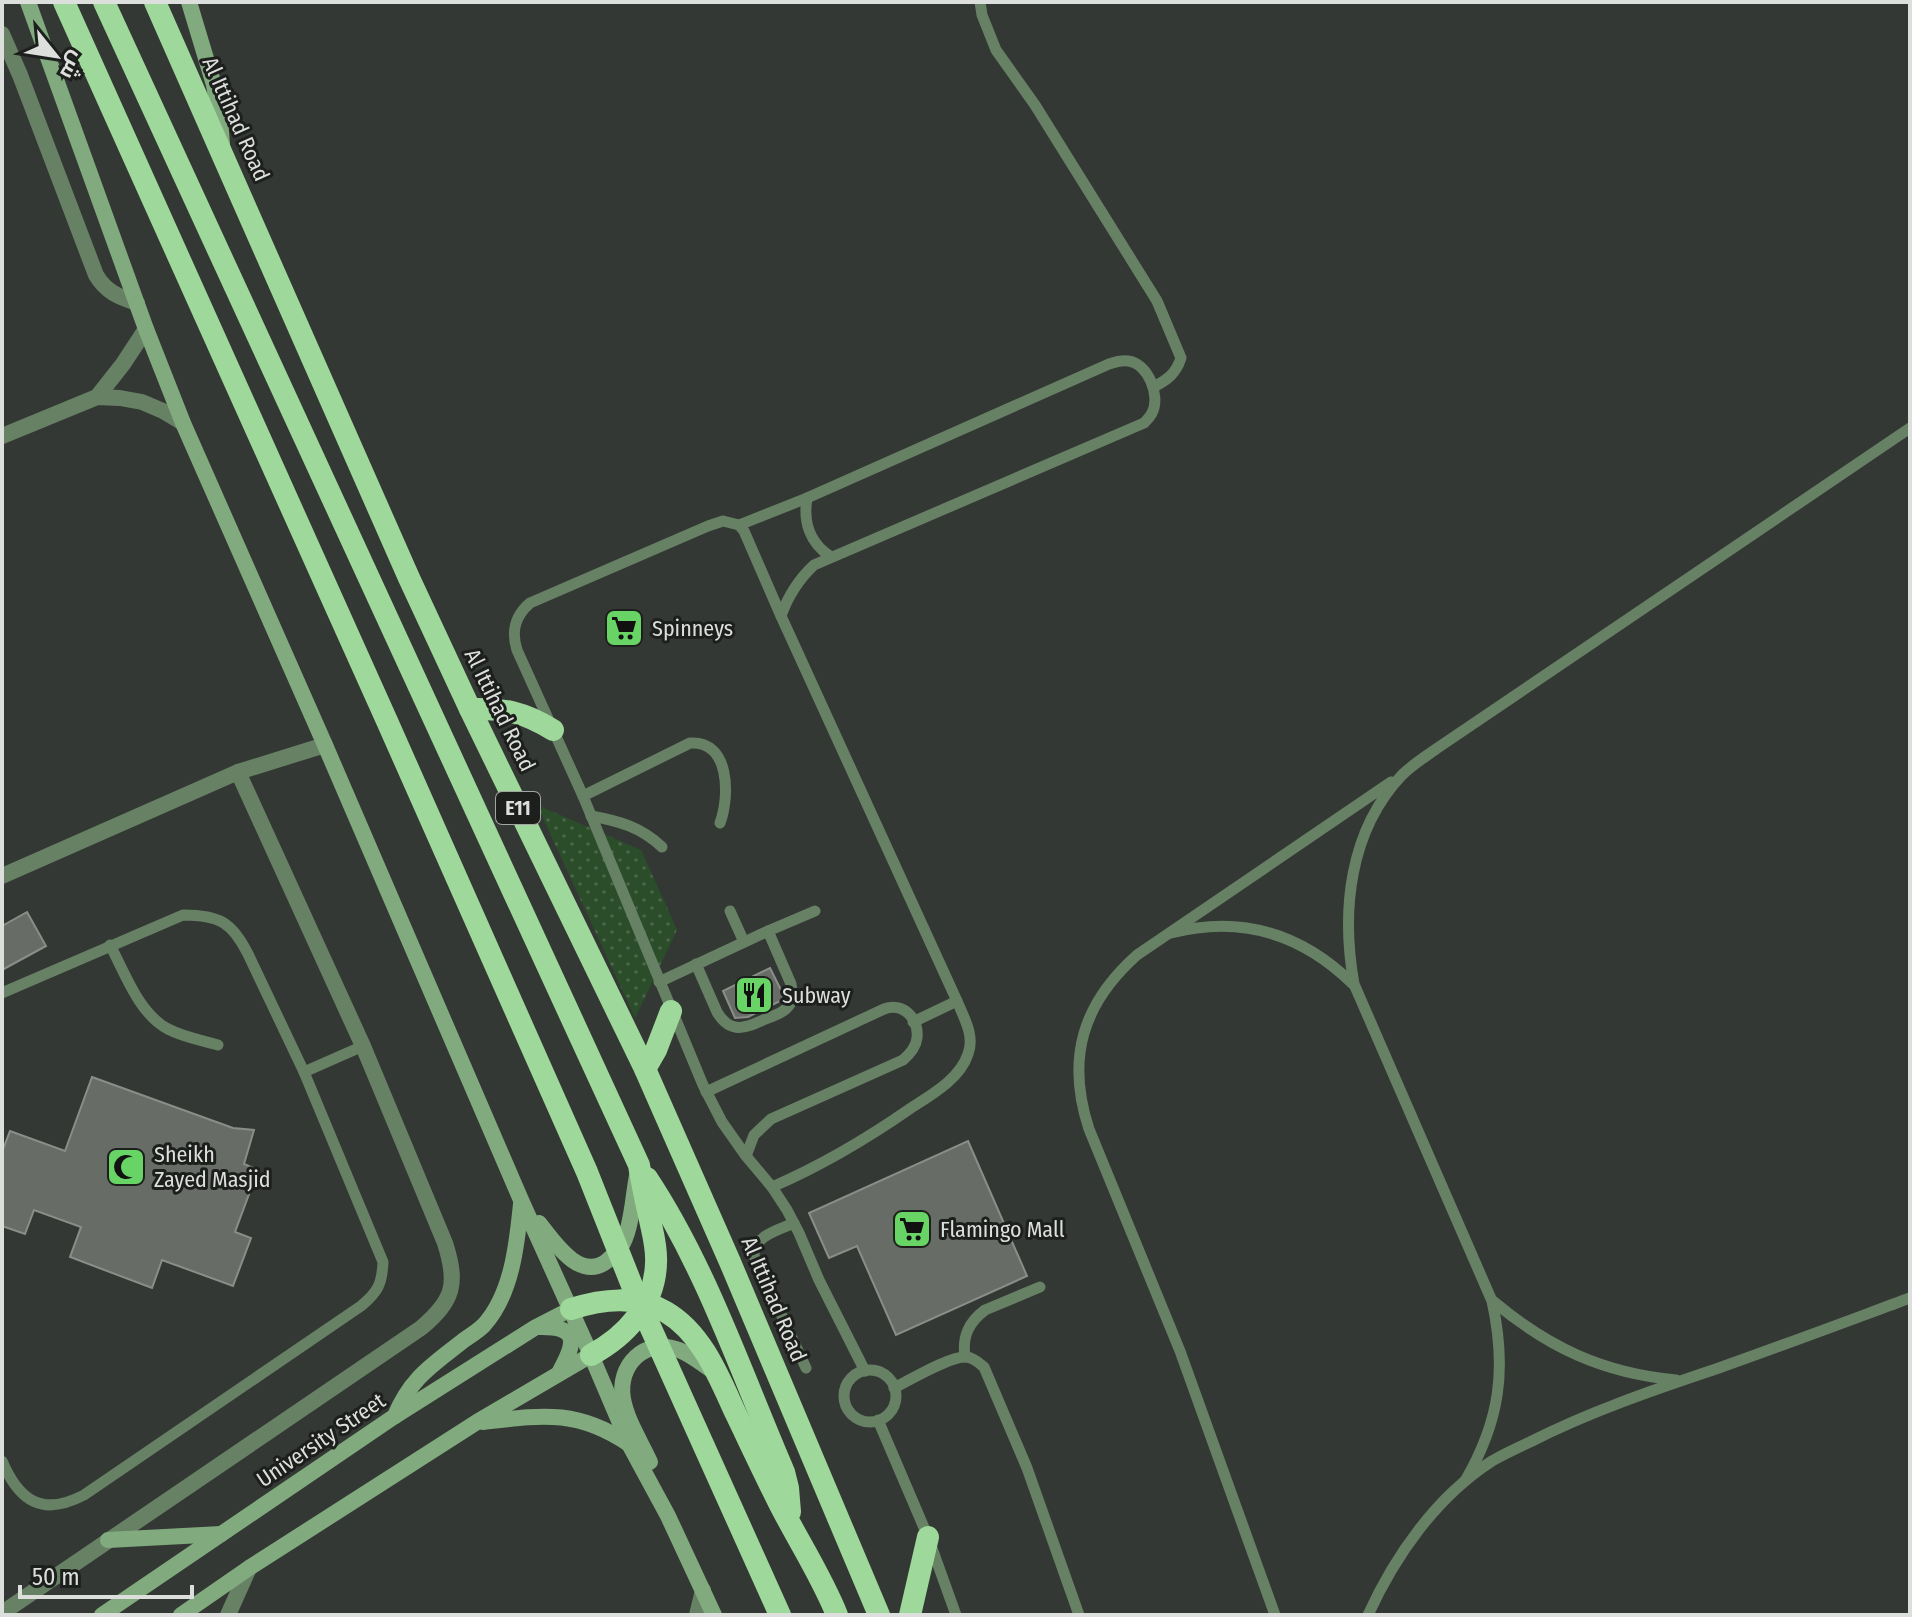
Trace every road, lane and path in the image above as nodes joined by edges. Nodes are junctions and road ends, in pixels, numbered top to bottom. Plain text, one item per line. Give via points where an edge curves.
1 (28, 2) edge
2 (64, 2) edge
3 (104, 2) edge
4 (155, 2) edge
5 (189, 2) edge
6 (980, 2) edge
7 (2, 34) edge
8 (223, 154) junction
9 (137, 303) junction
10 (146, 329) junction
11 (1153, 387) junction
12 (97, 397) junction
13 (183, 423) junction
14 (1910, 428) edge
15 (2, 436) edge
16 (807, 498) junction
17 (739, 525) junction
18 (830, 556) junction
19 (781, 616) junction
20 (470, 709) junction
21 (553, 730) junction
22 (325, 745) junction
23 (238, 772) junction
24 (1404, 773) junction
25 (583, 796) junction
26 (591, 816) junction
27 (720, 823) dead end
28 (662, 847) dead end
29 (2, 876) edge
30 (730, 911) dead end
31 (815, 911) dead end
32 (768, 931) junction
33 (1163, 936) junction
34 (744, 942) junction
35 (110, 945) junction
36 (696, 964) junction
37 (659, 982) junction
38 (1354, 984) junction
39 (2, 993) edge
40 (957, 1001) junction
41 (671, 1011) junction
42 (913, 1022) junction
43 (218, 1045) dead end
44 (363, 1046) junction
45 (645, 1069) junction
46 (304, 1072) junction
47 (706, 1092) junction
48 (746, 1156) junction
49 (639, 1165) junction
50 (772, 1187) junction
51 (521, 1200) junction
52 (794, 1223) junction
53 (1040, 1287) dead end
54 (1910, 1298) edge
55 (1492, 1301) junction
56 (646, 1304) junction
57 (571, 1309) junction
58 (536, 1327) junction
59 (591, 1355) junction
60 (965, 1357) junction
61 (806, 1368) dead end
62 (865, 1371) junction
63 (559, 1373) junction
64 (717, 1373) junction
65 (1681, 1380) junction
66 (894, 1388) junction
67 (395, 1416) junction
68 (878, 1420) junction
69 (477, 1422) junction
70 (629, 1444) junction
71 (2, 1461) edge
72 (1465, 1481) junction
73 (668, 1516) junction
74 (790, 1522) junction
75 (222, 1533) junction
76 (928, 1537) junction
77 (108, 1540) junction
78 (249, 1568) junction
79 (703, 1590) junction
80 (6, 1606) edge
81 (102, 1615) edge
82 (181, 1615) edge
83 (228, 1615) edge
84 (697, 1615) edge
85 (714, 1615) edge
86 (780, 1615) edge
87 (837, 1615) edge
88 (879, 1615) edge
89 (910, 1615) edge
90 (956, 1615) edge
91 (1079, 1615) edge
92 (1275, 1615) edge
93 (1368, 1615) edge

1 - 9 main road
2 - 86 highway
3 - 49 highway
4 - 8 highway, Al Ittihad Road / E11
5 - 8 main road via 214,85
6 - 11 lane via 996,50 1157,301 1181,358 1176,371
7 - 9 street via 96,275 105,289
8 - 20 highway, Al Ittihad Road / E11
9 - 10 main road
10 - 12 street
10 - 13 main road
11 - 16 lane via 1140,365 1109,364
11 - 18 lane via 1155,403 1144,423
12 - 13 street via 142,402
12 - 15 street
13 - 22 main road
14 - 24 lane
16 - 17 lane
16 - 18 lane via 810,533
17 - 19 lane
17 - 21 lane via 723,521 708,526 522,610 514,640
18 - 19 lane via 802,576
19 - 40 lane
20 - 21 highway via 513,711
20 - 45 highway, Al Ittihad Road / E11
21 - 25 lane
22 - 23 street
22 - 51 main road
23 - 29 street
23 - 44 street
24 - 33 lane
24 - 38 lane via 1369,823 1352,879 1347,932
25 - 26 lane
25 - 27 lane via 699,743 715,753 726,778
26 - 28 lane via 631,825
26 - 37 lane
30 - 34 lane
31 - 32 lane
32 - 34 lane
32 - 36 lane via 793,993 778,1014 743,1028 727,1024
33 - 38 lane via 1214,926 1265,931 1314,951
33 - 92 lane via 1120,970 1094,1006 1080,1048 1079,1090 1089,1129 1180,1351
34 - 36 lane
35 - 39 lane
35 - 43 lane via 150,1015 167,1029
35 - 46 lane via 183,915 223,922 239,936
36 - 37 lane
37 - 41 lane
38 - 55 lane
40 - 42 lane
40 - 50 lane via 970,1036 969,1054 957,1072 874,1134
41 - 45 highway
41 - 47 lane
42 - 47 lane via 906,1010 892,1006
42 - 48 lane via 917,1038 903,1060 771,1119 754,1135
44 - 46 lane
44 - 77 street via 445,1243 453,1266 451,1291 440,1312 421,1328
45 - 88 highway, Al Ittihad Road / E11
46 - 71 lane via 383,1262 374,1295 67,1504 32,1501 17,1489
47 - 48 lane
48 - 50 lane
49 - 51 main road via 623,1243 600,1266 573,1262
49 - 56 highway via 657,1264
49 - 74 highway via 674,1220 784,1472
50 - 52 lane
51 - 57 main road
51 - 67 main road via 515,1252 502,1296 483,1325 421,1374
52 - 61 lane via 759,1240 754,1256
52 - 62 lane
53 - 60 lane via 978,1315 964,1339
54 - 65 lane
55 - 65 lane via 1566,1352 1622,1372
55 - 72 lane via 1501,1354 1496,1408
56 - 57 highway via 615,1300
56 - 59 highway via 627,1330
56 - 64 highway via 685,1326
57 - 58 main road, University Street
57 - 59 main road
58 - 63 main road via 555,1327 570,1337 572,1346
58 - 67 main road, University Street
59 - 63 main road
59 - 70 main road
60 - 66 lane
60 - 91 lane via 976,1360 989,1377
62 - 66 lane via 883,1374
62 - 68 lane via 851,1378 845,1402 854,1416
63 - 69 main road
64 - 73 main road via 662,1346 644,1350 622,1379 627,1410
64 - 74 highway
65 - 72 lane via 1546,1433
66 - 68 lane via 890,1411
67 - 75 main road, University Street
68 - 76 lane
69 - 70 main road via 569,1417
69 - 78 main road
70 - 73 main road
72 - 93 lane via 1397,1559
73 - 79 main road
74 - 87 highway
75 - 77 main road
75 - 81 main road, University Street
76 - 89 highway
76 - 90 lane
77 - 80 street
78 - 82 main road
78 - 83 street
79 - 84 street
79 - 85 main road

